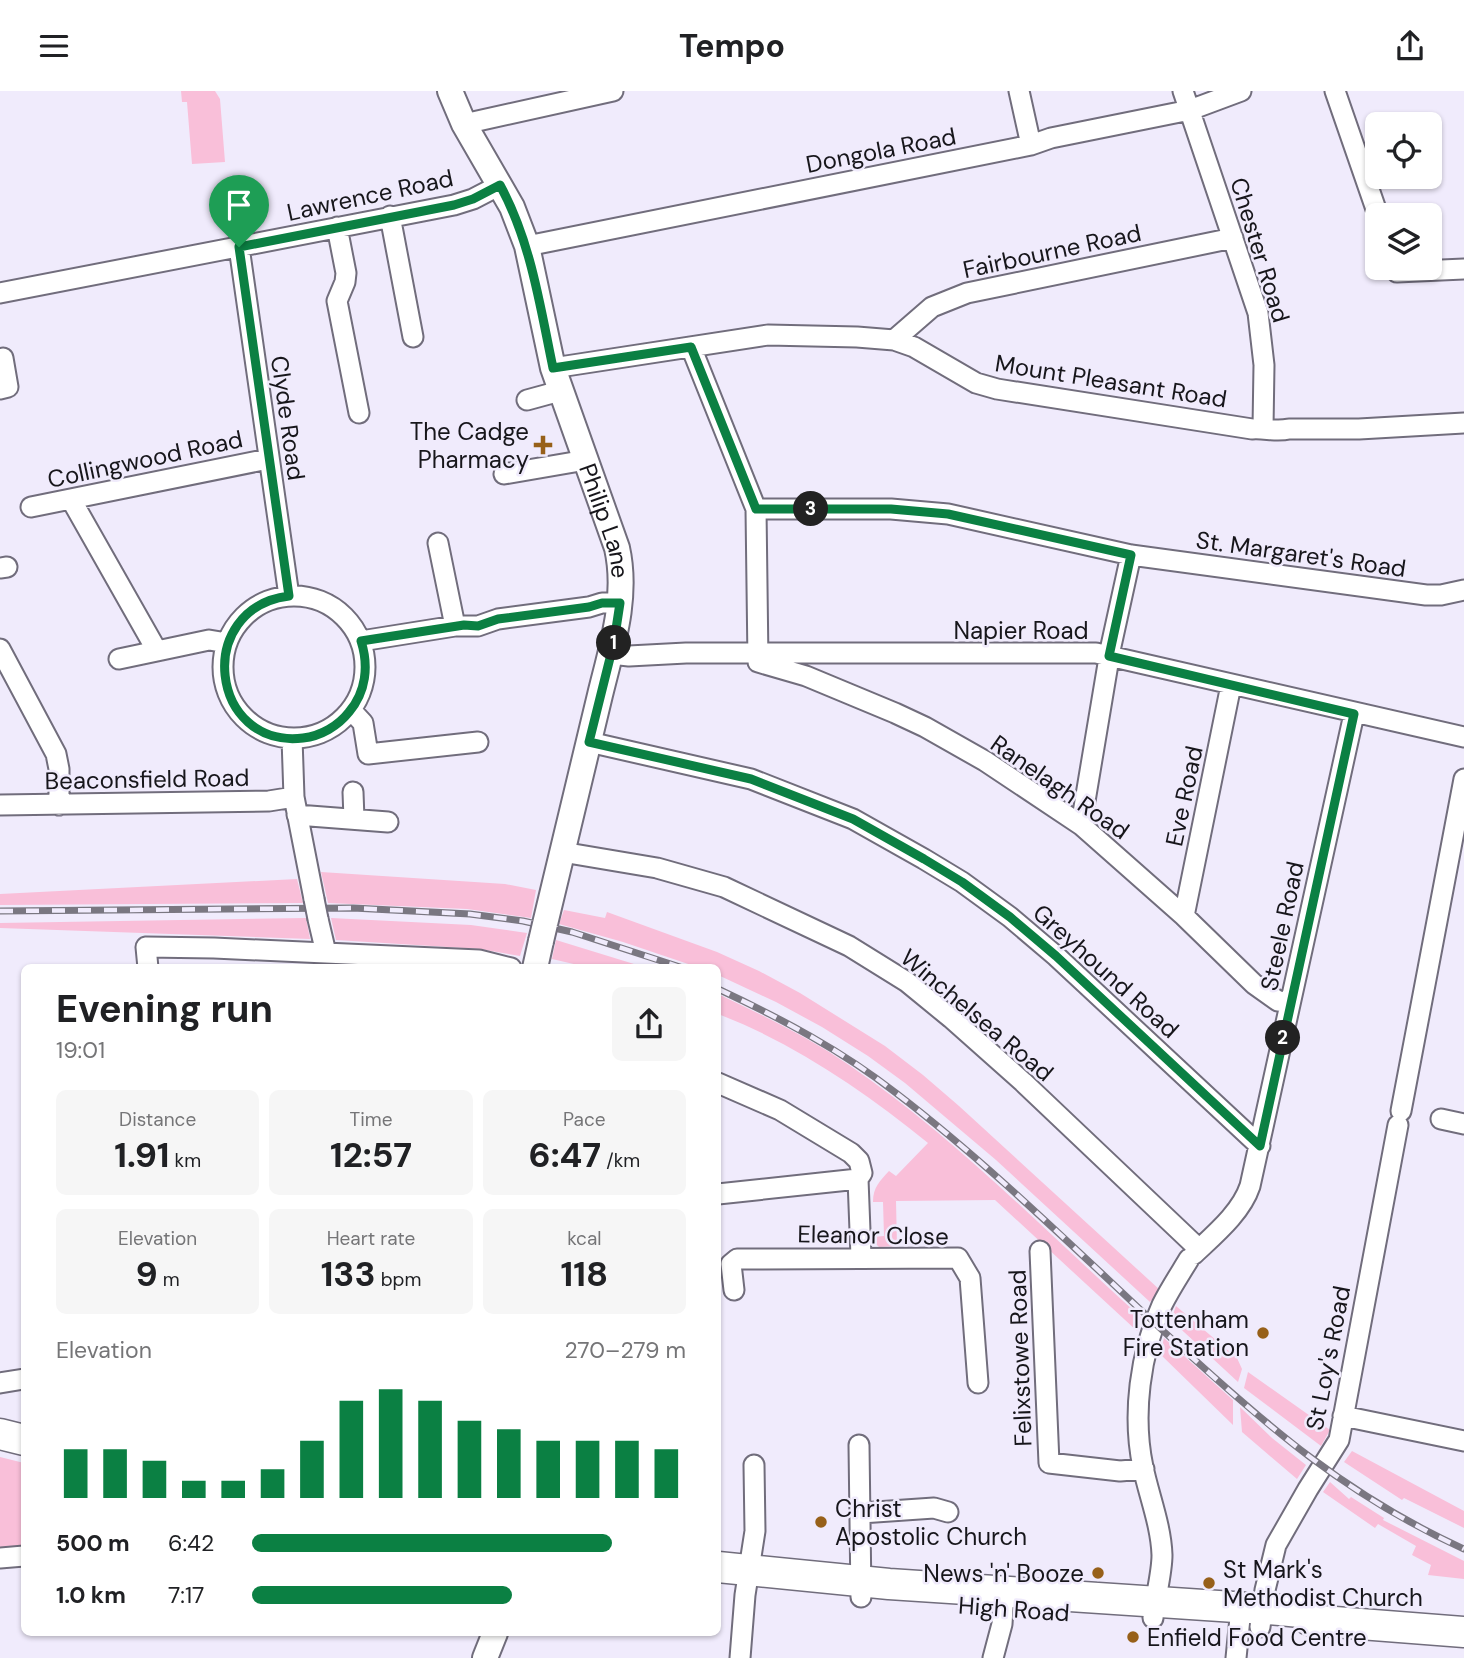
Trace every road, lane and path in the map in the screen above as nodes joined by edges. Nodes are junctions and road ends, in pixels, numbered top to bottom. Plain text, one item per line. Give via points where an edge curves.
1 (450, 91) edge
2 (613, 91) edge
3 (1019, 91) edge
4 (1241, 91) edge
5 (1335, 91) edge
6 (1187, 100) edge
7 (464, 124) junction
8 (1031, 145) junction
9 (500, 185) junction
10 (1374, 203) edge
11 (390, 216) junction
12 (337, 227) junction
13 (1233, 237) junction
14 (239, 247) junction
15 (527, 247) junction
16 (1442, 269) edge
17 (1464, 269) edge
18 (0, 293) edge
19 (414, 337) dead end
20 (894, 340) junction
21 (691, 347) junction
22 (3, 358) dead end
23 (557, 380) junction
24 (0, 389) edge
25 (527, 400) dead end
26 (359, 413) dead end
27 (1464, 423) edge
28 (1263, 428) junction
29 (268, 459) junction
30 (586, 460) junction
31 (504, 474) dead end
32 (72, 501) junction
33 (31, 507) dead end
34 (756, 509) junction
35 (438, 543) dead end
36 (1131, 555) junction
37 (1464, 590) edge
38 (289, 596) junction
39 (620, 603) junction
40 (456, 626) junction
41 (361, 641) junction
42 (227, 643) junction
43 (0, 649) edge
44 (158, 651) junction
45 (756, 653) junction
46 (808, 653) junction
47 (611, 654) junction
48 (1109, 656) junction
49 (119, 659) dead end
50 (806, 676) junction
51 (1231, 685) junction
52 (351, 710) junction
53 (1354, 714) junction
54 (1464, 737) edge
55 (292, 738) junction
56 (478, 742) dead end
57 (589, 742) junction
58 (1464, 779) edge
59 (353, 792) dead end
60 (0, 805) edge
61 (59, 805) junction
62 (295, 806) junction
63 (354, 820) junction
64 (388, 822) dead end
65 (1081, 825) junction
66 (562, 852) junction
67 (1184, 916) junction
68 (326, 953) junction
69 (148, 964) edge
70 (495, 964) edge
71 (536, 964) edge
72 (1290, 1002) junction
73 (721, 1084) edge
74 (1441, 1119) dead end
75 (1464, 1124) edge
76 (1260, 1146) junction
77 (858, 1179) junction
78 (721, 1195) edge
79 (1040, 1251) dead end
80 (1194, 1254) junction
81 (861, 1257) junction
82 (734, 1290) dead end
83 (21, 1380) edge
84 (0, 1383) edge
85 (978, 1383) dead end
86 (1343, 1416) junction
87 (1464, 1441) edge
88 (859, 1445) dead end
89 (754, 1465) dead end
90 (1144, 1469) junction
91 (948, 1512) dead end
92 (861, 1513) junction
93 (21, 1556) edge
94 (0, 1558) edge
95 (721, 1568) edge
96 (748, 1578) junction
97 (721, 1581) edge
98 (861, 1590) junction
99 (1004, 1600) junction
100 (1153, 1610) junction
101 (1251, 1617) junction
102 (1464, 1632) edge
103 (740, 1658) edge
104 (993, 1658) edge
105 (1236, 1658) edge

1 - 7 main road, Philip Lane
2 - 7 street
3 - 8 street
4 - 6 street, Dongola Road
5 - 10 street
6 - 8 street, Dongola Road
6 - 13 street, Chester Road
7 - 9 main road, Philip Lane
8 - 15 street, Dongola Road
9 - 11 street, Lawrence Road via 454,205
9 - 15 main road, Philip Lane
11 - 12 street, Lawrence Road
11 - 19 street
12 - 14 street, Lawrence Road
12 - 26 street via 346,273 337,301
13 - 20 street, Fairbourne Road via 967,293 932,307
13 - 28 street, Chester Road via 1258,313 1264,365
14 - 18 street, Lawrence Road
14 - 29 street, Clyde Road
15 - 23 main road, Philip Lane
16 - 17 street
20 - 21 street, Mount Pleasant Road via 768,335
20 - 28 street, Mount Pleasant Road via 976,383 997,389
21 - 23 street, Mount Pleasant Road
21 - 34 street
22 - 24 street via 8,387
23 - 25 street, Mount Pleasant Road
23 - 30 main road, Philip Lane
27 - 28 street, Mount Pleasant Road
29 - 32 street, Collingwood Road
29 - 38 street, Clyde Road
30 - 31 street
30 - 39 main road, Philip Lane via 617,548
32 - 33 street, Collingwood Road
32 - 44 street
34 - 36 street, St. Margaret's Road via 891,509 948,514
34 - 45 street
35 - 40 street
36 - 37 street, St. Margaret's Road via 1426,595
36 - 48 street
38 - 41 street via 331,606 349,621
38 - 42 street via 267,601 248,613
39 - 40 street
39 - 47 main road, Philip Lane
40 - 41 street
41 - 52 street via 365,676
42 - 44 street via 209,640
42 - 55 street via 224,673 236,708 257,728
43 - 61 street via 56,754
44 - 49 street
45 - 46 street, Napier Road
45 - 47 street, Napier Road
45 - 50 street, Ranelagh Road via 758,662
46 - 48 street, Napier Road
46 - 50 street
47 - 57 main road, Philip Lane
48 - 51 street, Napier Road
48 - 65 street
50 - 65 street, Ranelagh Road via 925,727
51 - 53 street, Napier Road
51 - 67 street, Eve Road
52 - 55 street via 322,733
52 - 56 street via 363,723 369,754
53 - 54 street, Napier Road
53 - 72 street, Steele Road
55 - 62 street
57 - 66 main road, Philip Lane
57 - 76 street, Greyhound Road via 751,779 853,819 934,865 1010,917 1056,956
58 - 86 street, St Loy's Road
59 - 63 street
60 - 61 street, Beaconsfield Road
61 - 62 street, Beaconsfield Road via 269,801
62 - 63 street
62 - 68 street, bridge
63 - 64 street
65 - 67 street, Ranelagh Road
66 - 71 main road, Philip Lane, bridge
66 - 80 street, Winchelsea Road via 657,868 724,887 860,953 907,982 1023,1082
67 - 72 street, Ranelagh Road via 1262,990 1278,1001
68 - 69 street via 146,947
68 - 70 street
72 - 76 street, Steele Road
73 - 77 street via 780,1110 851,1153 861,1167
74 - 75 street
76 - 80 street, Steele Road via 1246,1197
77 - 78 street
77 - 81 street
79 - 90 street, Felixstowe Road via 1049,1463 1120,1471
80 - 90 street, Steele Road via 1165,1300 1147,1345 1139,1414
81 - 82 street, Eleanor Close via 737,1259 731,1264
81 - 85 street, Eleanor Close via 958,1258 970,1278
83 - 84 street
86 - 87 street
86 - 101 street, St Loy's Road via 1336,1447 1276,1545
88 - 92 street
89 - 96 street via 755,1531
90 - 100 street, Steele Road via 1162,1557
91 - 92 street via 934,1508
92 - 98 street
93 - 94 street
95 - 96 highway, High Road
96 - 97 highway, High Road
96 - 98 highway, High Road
96 - 103 street
98 - 99 highway, High Road
99 - 100 highway, High Road
99 - 104 street
100 - 101 highway, High Road
101 - 102 highway, High Road via 1300,1612 1309,1620
101 - 105 street, St Loy's Road

